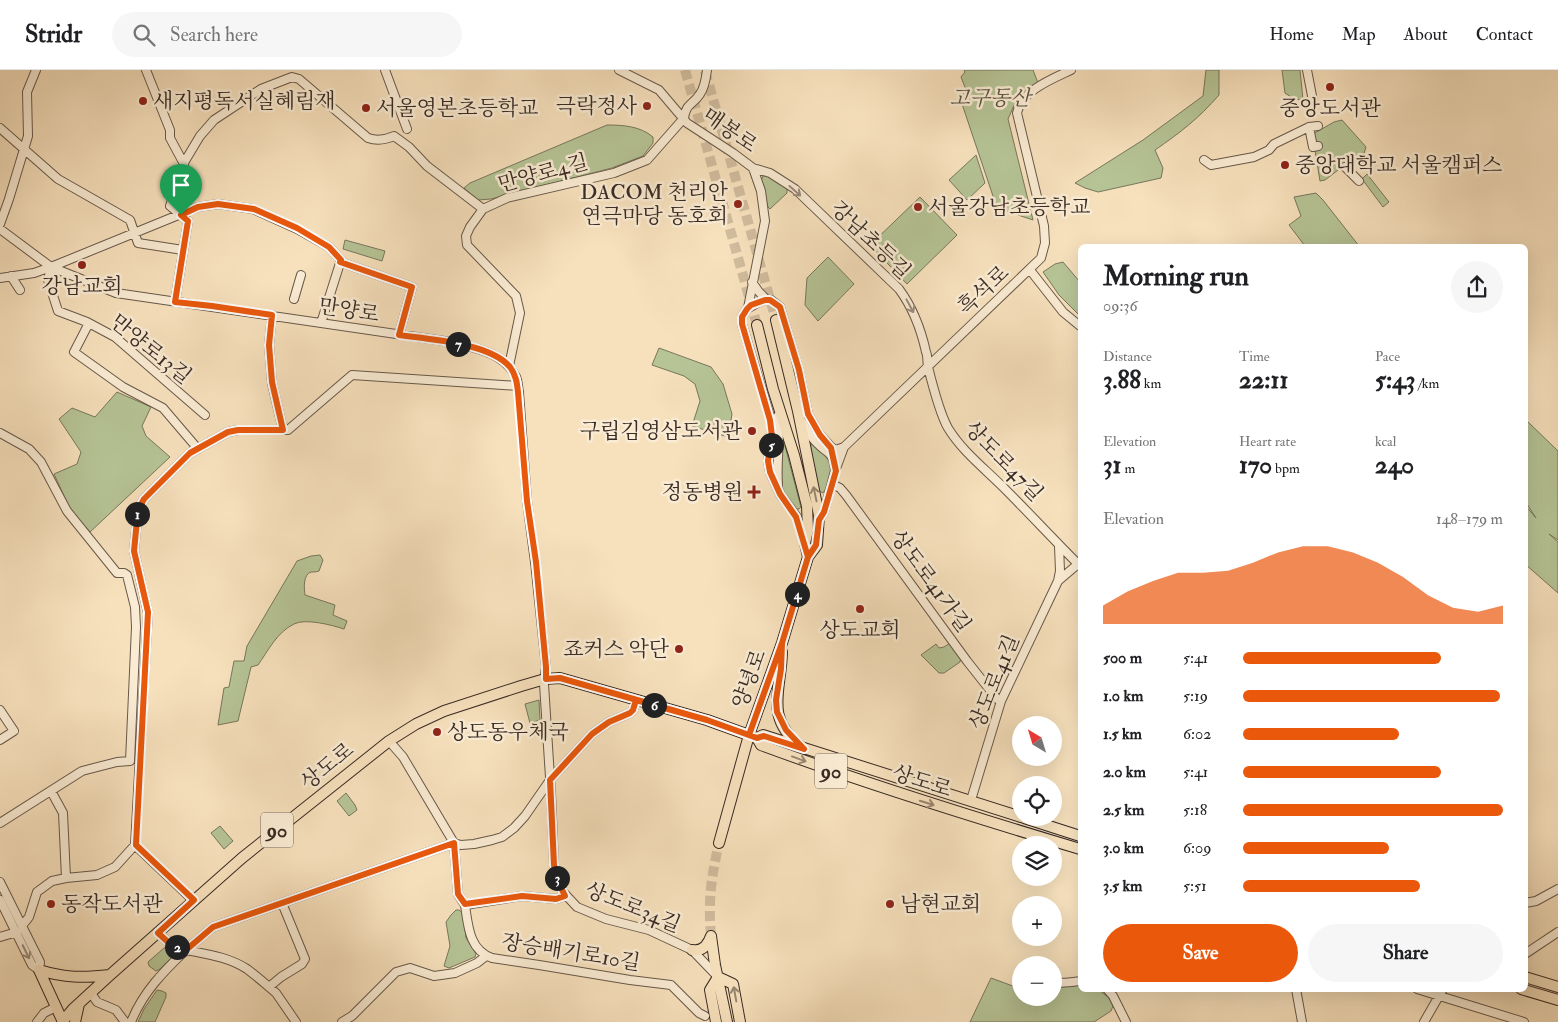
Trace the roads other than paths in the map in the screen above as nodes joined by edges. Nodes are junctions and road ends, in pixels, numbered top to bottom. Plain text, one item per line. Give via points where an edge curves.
1 (36, 70) edge
2 (146, 70) edge
3 (385, 70) edge
4 (619, 70) edge
5 (707, 70) edge
6 (1071, 70) edge
7 (1307, 70) edge
8 (1313, 101) dead end
9 (684, 118) junction
10 (1318, 126) dead end
11 (1309, 127) junction
12 (0, 128) edge
13 (407, 130) dead end
14 (1318, 146) dead end
15 (24, 149) junction
16 (1204, 160) dead end
17 (184, 164) junction
18 (1345, 167) dead end
19 (753, 168) junction
20 (1359, 182) dead end
21 (482, 209) junction
22 (181, 215) junction
23 (0, 224) edge
24 (0, 229) edge
25 (134, 232) junction
26 (183, 250) junction
27 (340, 262) junction
28 (51, 267) junction
29 (1030, 270) junction
30 (301, 275) dead end
31 (11, 276) junction
32 (0, 278) edge
33 (752, 282) junction
34 (20, 290) dead end
35 (294, 299) dead end
36 (767, 300) junction
37 (175, 302) junction
38 (748, 308) junction
39 (272, 315) junction
40 (776, 320) tunnel mouth
41 (89, 323) junction
42 (321, 323) junction
43 (1078, 324) edge
44 (757, 325) tunnel mouth
45 (399, 335) junction
46 (509, 366) junction
47 (928, 366) junction
48 (518, 386) junction
49 (773, 389) junction
50 (798, 411) junction
51 (205, 415) dead end
52 (283, 430) junction
53 (0, 433) edge
54 (844, 447) junction
55 (198, 449) junction
56 (832, 451) junction
57 (836, 471) junction
58 (832, 484) junction
59 (779, 492) junction
60 (819, 520) junction
61 (805, 543) junction
62 (1059, 546) junction
63 (808, 557) junction
64 (1078, 564) edge
65 (1078, 566) edge
66 (1058, 581) junction
67 (782, 643) junction
68 (546, 679) junction
69 (636, 700) junction
70 (1001, 701) junction
71 (0, 710) edge
72 (753, 737) junction
73 (0, 740) edge
74 (389, 741) junction
75 (804, 749) junction
76 (550, 780) junction
77 (51, 791) junction
78 (971, 800) junction
79 (999, 810) junction
80 (1012, 814) edge
81 (0, 823) edge
82 (994, 823) junction
83 (1049, 826) edge
84 (1078, 835) edge
85 (454, 843) junction
86 (719, 843) tunnel mouth
87 (136, 845) junction
88 (1078, 848) edge
89 (66, 878) junction
90 (0, 882) edge
91 (1558, 889) edge
92 (565, 896) junction
93 (0, 900) edge
94 (194, 900) junction
95 (1528, 902) edge
96 (282, 903) junction
97 (465, 904) junction
98 (19, 929) junction
99 (1558, 932) edge
100 (158, 933) junction
101 (0, 937) edge
102 (186, 950) junction
103 (692, 950) junction
104 (1528, 952) edge
105 (486, 956) junction
106 (39, 970) junction
107 (110, 975) junction
108 (718, 977) junction
109 (1528, 978) edge
110 (1078, 981) edge
111 (1062, 983) edge
112 (269, 987) junction
113 (1558, 987) edge
114 (1528, 991) edge
115 (1110, 992) edge
116 (1297, 992) edge
117 (1442, 992) edge
118 (91, 993) junction
119 (1558, 1000) edge
120 (79, 1003) junction
121 (56, 1007) junction
122 (705, 1016) dead end
123 (37, 1022) edge
124 (63, 1022) edge
125 (74, 1022) edge
126 (125, 1022) edge
127 (131, 1022) edge
128 (296, 1022) edge
129 (342, 1022) edge
130 (716, 1022) edge
131 (727, 1022) edge
132 (740, 1022) edge
133 (1126, 1022) edge
134 (1302, 1022) edge
135 (1424, 1022) edge
136 (1524, 1022) edge

1 - 15 street via 27,92 28,136
2 - 17 street via 170,130 170,138
3 - 13 street
4 - 9 street, 매봉로 via 659,90
5 - 9 street, 만양로4길 via 700,95 686,109
6 - 29 street, 흑석로 via 1028,94 1017,109 1044,226 1043,252
7 - 8 street
9 - 19 street, 매봉로
9 - 21 street, 만양로4길 via 647,160 614,173 507,198
10 - 11 street
11 - 14 street via 1313,148
11 - 16 street via 1254,157 1211,165
12 - 15 street
15 - 23 street
15 - 25 street via 58,180 130,220
17 - 21 street via 200,136 214,120 261,89 292,77 299,79 368,138 376,141 394,136
17 - 22 street via 170,206
18 - 20 street
19 - 33 street, 매봉로 via 761,192 764,220
19 -> 47 street, 강남초등길 via 770,173 794,189 899,289 918,323
21 - 46 street, 만양로4길 via 466,236 467,244 516,296 520,313
22 - 25 street
22 - 26 street via 188,221
22 - 27 street via 198,207 218,204 254,209 329,247
24 - 28 street, 만양로
25 - 26 street via 138,243
25 - 28 street
26 - 37 street
27 - 42 street
27 - 45 street via 412,287
28 - 31 street
28 - 37 street, 만양로 via 116,293
28 - 41 street, 만양로13길 via 48,280 58,311
29 - 43 street via 1062,312
29 - 47 street, 흑석로
30 - 35 street
31 - 32 street
31 - 34 street
33 - 36 street
33 - 38 street, 매봉로
36 - 38 street
36 - 56 street via 780,307 808,414
37 - 39 street, 만양로
38 - 59 street via 742,324 770,420 772,436 768,461
39 - 42 street, 만양로
39 - 52 street via 269,345 272,382
40 - 50 main road, 양녕로
41 - 51 street, 만양로13길 via 115,337
41 - 55 street via 74,352 124,387 163,408
42 - 45 street, 만양로
44 - 49 main road, 양녕로
45 - 46 street, 만양로 via 481,350
46 - 48 street
47 - 54 street, 흑석로
47 - 62 street, 상도로47길 via 948,428 983,469 1026,509
48 - 52 street via 352,375 288,430
48 - 68 street
49 - 59 street via 780,428 776,466
49 - 61 main road, 양녕로 via 807,506
50 - 56 street via 810,435 820,446
60 -> 50 main road, 양녕로
52 - 55 street via 228,432
53 - 77 street via 29,449 41,462 67,511 117,572 127,575 135,607 130,761 82,771
54 - 56 street
54 - 57 street, 흑석로
55 - 87 street via 190,453 144,499 138,510 134,551 148,612
56 - 57 street
57 - 58 street, 흑석로
58 - 60 street, 흑석로
58 - 70 street, 상도로41가길 via 846,495 966,660
59 - 61 street via 796,517
60 - 63 main road, 양녕로 via 816,545
61 - 63 main road, 양녕로
62 - 64 street, 상도로47길
62 - 66 street, 상도로41길
63 - 67 main road, 양녕로
65 - 66 street, 상도로41길
66 - 70 street, 상도로41길
67 - 72 main road, 양녕로
67 - 75 main road via 777,712 786,730
68 - 69 main road, 상도로 / 90 via 560,678
68 - 74 main road, 상도로 / 90 via 444,710
68 - 76 street, 상도로34길
69 - 72 main road, 상도로 / 90
69 - 76 street via 630,713 592,734
70 - 78 street, 상도로41길
71 - 73 street via 14,731
72 - 75 main road, 상도로 / 90 via 764,736
72 -> 82 main road, 상도로 / 90 via 761,745 835,773
72 - 86 main road, 양녕로
74 - 85 street
74 - 94 main road, 상도로 / 90
75 - 78 main road, 상도로 / 90
76 - 85 street via 526,816 502,837 474,844
76 - 92 street, 상도로34길 via 554,865
77 - 81 street
77 - 89 street via 63,813
78 - 79 main road, 상도로 / 90
79 - 80 main road, 상도로 / 90
79 - 82 main road
82 - 88 main road, 상도로 / 90
83 - 84 main road, 상도로 / 90
85 - 96 street
85 - 97 street via 458,894
87 - 89 street via 115,867 97,876
87 - 94 street
89 - 98 street via 52,881 37,892 29,917
90 - 98 street
91 - 95 street
92 - 97 street via 556,899 522,896
92 - 103 street, 상도로34길 via 577,907 606,919 649,930
93 - 98 street
94 - 100 main road, 상도로 / 90
96 - 102 street via 213,927
96 - 112 street via 305,959
97 - 105 street via 469,932 477,949
98 - 101 street
98 - 106 street via 32,965
99 - 104 street
100 - 102 street via 168,942
100 - 107 main road, 상도로 / 90
102 - 112 street via 234,962
102 - 127 street via 143,997
103 - 108 street, 상도로34길
103 - 108 main road via 703,948 711,936
105 - 122 street, 장승배기로10길 via 671,984
105 - 129 street, 장승배기로10길 via 455,973 434,976 410,968 396,972
106 - 107 main road via 70,977
106 - 121 main road
107 - 118 main road, 상도로 / 90
108 - 130 main road via 710,990
108 - 131 main road
132 -> 108 main road via 733,984
109 - 113 main road
110 - 111 street
112 - 128 street
114 - 119 main road
115 - 133 street
116 - 134 street
117 - 135 street
117 - 136 street
118 - 120 main road, 상도로 / 90
118 - 126 street via 97,1002 116,1010
120 - 124 main road, 상도로 / 90
120 - 125 main road
121 - 123 street via 44,1013
121 - 124 main road

